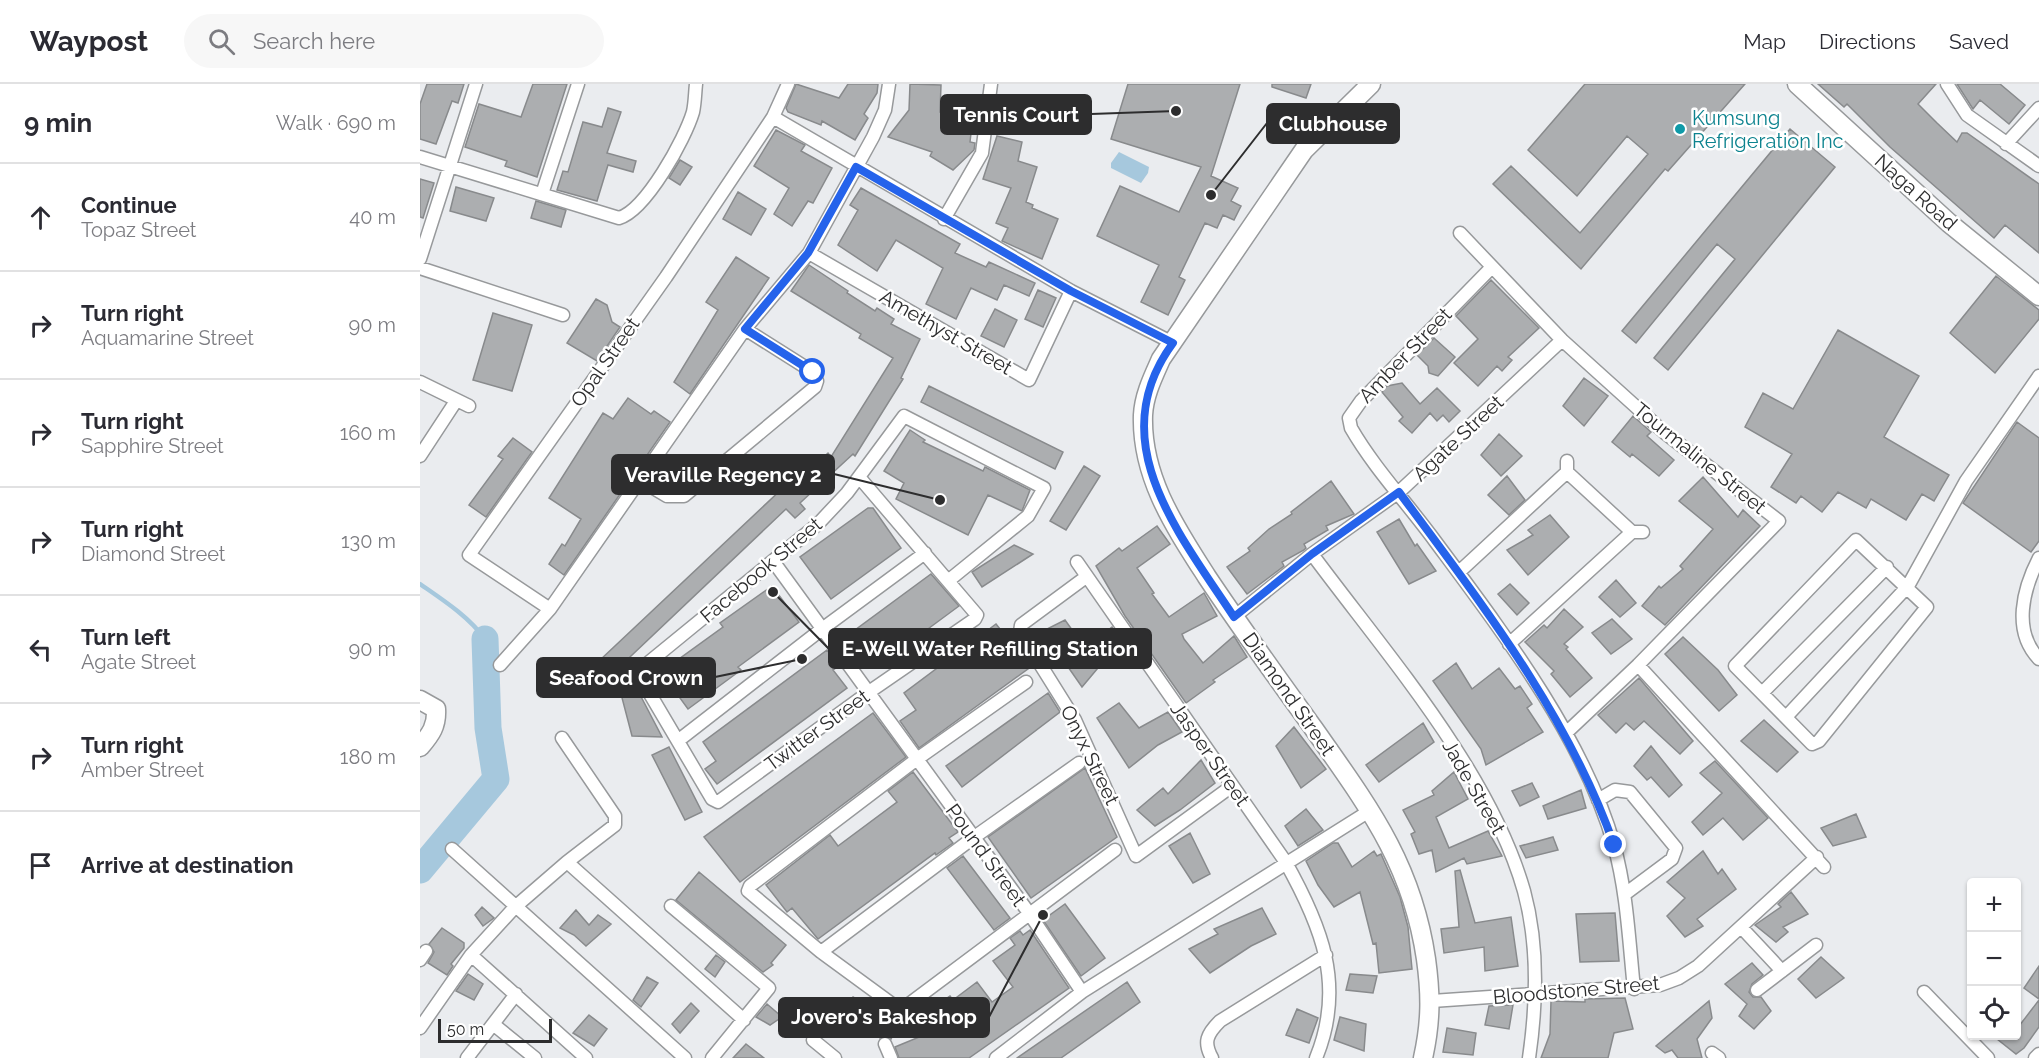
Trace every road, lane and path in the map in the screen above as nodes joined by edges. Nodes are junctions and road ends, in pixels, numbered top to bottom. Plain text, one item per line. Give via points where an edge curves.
1 (476, 84) edge
2 (578, 84) edge
3 (696, 84) edge
4 (788, 84) edge
5 (889, 84) edge
6 (991, 84) edge
7 (1371, 84) edge
8 (1797, 84) edge
9 (1947, 84) edge
10 (2039, 108) edge
11 (773, 117) junction
12 (2006, 144) junction
13 (420, 157) edge
14 (449, 166) junction
15 (2039, 166) edge
16 (856, 167) junction
17 (542, 194) junction
18 (944, 219) junction
19 (1460, 233) dead end
20 (808, 253) junction
21 (420, 259) edge
22 (1492, 267) junction
23 (420, 268) edge
24 (1071, 291) junction
25 (2039, 296) edge
26 (563, 315) dead end
27 (745, 329) junction
28 (1562, 340) junction
29 (1173, 343) junction
30 (2039, 376) edge
31 (420, 382) edge
32 (456, 401) junction
33 (468, 406) dead end
34 (420, 456) edge
35 (859, 477) junction
36 (640, 480) junction
37 (1399, 492) junction
38 (925, 553) junction
39 (1312, 554) junction
40 (2039, 558) edge
41 (773, 561) junction
42 (1077, 562) dead end
43 (1887, 567) junction
44 (1459, 572) junction
45 (1086, 577) junction
46 (948, 581) junction
47 (1908, 586) junction
48 (550, 609) junction
49 (1234, 617) junction
50 (822, 629) junction
51 (1509, 645) junction
52 (2039, 659) edge
53 (500, 665) dead end
54 (1638, 665) junction
55 (637, 672) junction
56 (624, 678) dead end
57 (1026, 682) dead end
58 (869, 692) junction
59 (1762, 693) junction
60 (420, 700) edge
61 (1786, 717) junction
62 (1566, 733) junction
63 (562, 738) dead end
64 (679, 740) junction
65 (420, 747) edge
66 (917, 759) junction
67 (1079, 763) dead end
68 (1232, 786) junction
69 (1598, 800) junction
70 (1371, 810) junction
71 (973, 838) junction
72 (452, 849) dead end
73 (1115, 850) dead end
74 (1285, 861) junction
75 (567, 862) junction
76 (1625, 894) junction
77 (671, 906) dead end
78 (515, 907) junction
79 (1029, 913) junction
80 (1741, 927) junction
81 (1816, 945) dead end
82 (820, 952) junction
83 (471, 955) junction
84 (1326, 955) junction
85 (1782, 971) junction
86 (1634, 989) junction
87 (1757, 990) dead end
88 (1082, 992) junction
89 (1924, 993) dead end
90 (516, 994) junction
91 (1536, 995) junction
92 (1432, 1001) junction
93 (744, 1020) junction
94 (493, 1024) junction
95 (420, 1028) edge
96 (813, 1040) dead end
97 (885, 1044) dead end
98 (2039, 1054) edge
99 (467, 1058) edge
100 (535, 1058) edge
101 (586, 1058) edge
102 (685, 1058) edge
103 (712, 1058) edge
104 (835, 1058) edge
105 (891, 1058) edge
106 (996, 1058) edge
107 (1212, 1058) edge
108 (1316, 1058) edge
109 (1423, 1058) edge
110 (1528, 1058) edge
111 (1988, 1058) edge
112 (2035, 1058) edge

1 - 14 street
2 - 17 street
3 - 17 street via 686,130 639,206 629,215 619,218
4 - 11 street, Opal Street
5 - 16 street via 885,110
6 - 18 street via 982,153
7 - 29 street, Diamond Street via 1304,150
8 - 25 street, Naga Road via 1949,223
9 - 12 street via 1967,115
10 - 12 street
11 - 16 street
11 - 48 street, Opal Street via 666,277 469,555
12 - 15 street
13 - 14 street
14 - 17 street
14 - 21 street
16 - 18 street
16 - 20 street
18 - 24 street
19 - 22 street, Tourmaline Street
20 - 24 street, Amethyst Street via 1029,380
20 - 27 street
22 - 28 street, Tourmaline Street
22 - 37 street, Amber Street via 1349,418 1358,440
23 - 26 street
24 - 29 street
27 - 36 street
27 - 36 street via 813,372 815,387 684,496 667,496
28 - 37 street, Agate Street
28 - 54 street, Tourmaline Street via 1665,433 1779,521
29 - 49 street, Diamond Street via 1147,390 1143,415 1155,487 1167,513
30 - 47 street via 1966,481
31 - 32 street
32 - 33 street
32 - 34 street
35 - 38 street
35 - 41 street, Facebook Street via 818,524
35 - 46 street, Facebook Street via 904,416 1044,488 1028,516
36 - 48 street
37 - 39 street, Agate Street
37 - 44 street, Amber Street
38 - 46 street
38 - 50 street
39 - 49 street, Agate Street
39 - 91 street, Jade Street via 1461,756 1491,810 1524,891
40 - 52 street via 2025,589 2023,628 2028,647
41 - 50 street, Pound Street
41 - 55 street, Facebook Street
42 - 45 street, Jasper Street
43 - 47 street
43 - 59 street
43 - 59 street via 1856,540 1738,661 1737,670
44 - 51 street, Amber Street
44 - 51 street via 1567,466 1637,532
45 - 68 street, Jasper Street
45 - 68 street, Onyx Street via 1021,625 1020,632 1075,720 1136,856
46 - 58 street, Twitter Street via 977,615 975,619
47 - 61 street
47 - 61 street via 1927,607 1819,741 1812,744
48 - 53 street
49 - 70 street, Diamond Street
50 - 58 street, Pound Street
50 - 64 street
51 - 62 street, Amber Street
54 - 62 street, Tourmaline Street
54 - 80 street, Bloodstone Street via 1821,862
55 - 56 street, Facebook Street
55 - 64 street
57 - 66 street
58 - 64 street, Twitter Street via 716,802
58 - 66 street, Pound Street
59 - 61 street
60 - 65 street via 436,709 437,722
62 - 69 street, Amber Street
63 - 75 street via 617,821 612,830
66 - 71 street, Pound Street
66 - 82 street via 750,886 748,891
67 - 71 street
68 - 74 street, Jasper Street
69 - 76 street, Amber Street
69 - 76 street via 1615,790 1630,792 1676,848 1672,859
70 - 74 street
70 - 92 street, Diamond Street via 1399,861 1414,902
71 - 79 street, Pound Street
71 - 82 street
72 - 78 street
73 - 79 street
74 - 84 street, Jasper Street via 1309,903
74 - 88 street
75 - 78 street
75 - 93 street
76 - 86 street, Amber Street
77 - 93 street via 769,988
78 - 83 street
78 - 102 street
79 - 82 street via 905,1007 892,1004
79 - 88 street, Pound Street
80 - 85 street
80 - 86 street, Bloodstone Street via 1679,978
81 - 85 street
83 - 90 street
83 - 95 street
84 - 107 street via 1220,1021 1208,1033 1206,1046
84 - 108 street, Jasper Street via 1329,1011
85 - 87 street
86 - 91 street, Bloodstone Street
88 - 106 street
89 - 111 street
90 - 94 street
90 - 101 street
91 - 92 street, Bloodstone Street
91 - 110 street, Jade Street
92 - 109 street, Diamond Street
93 - 103 street
94 - 99 street
94 - 100 street
96 - 104 street
97 - 105 street
98 - 112 street

